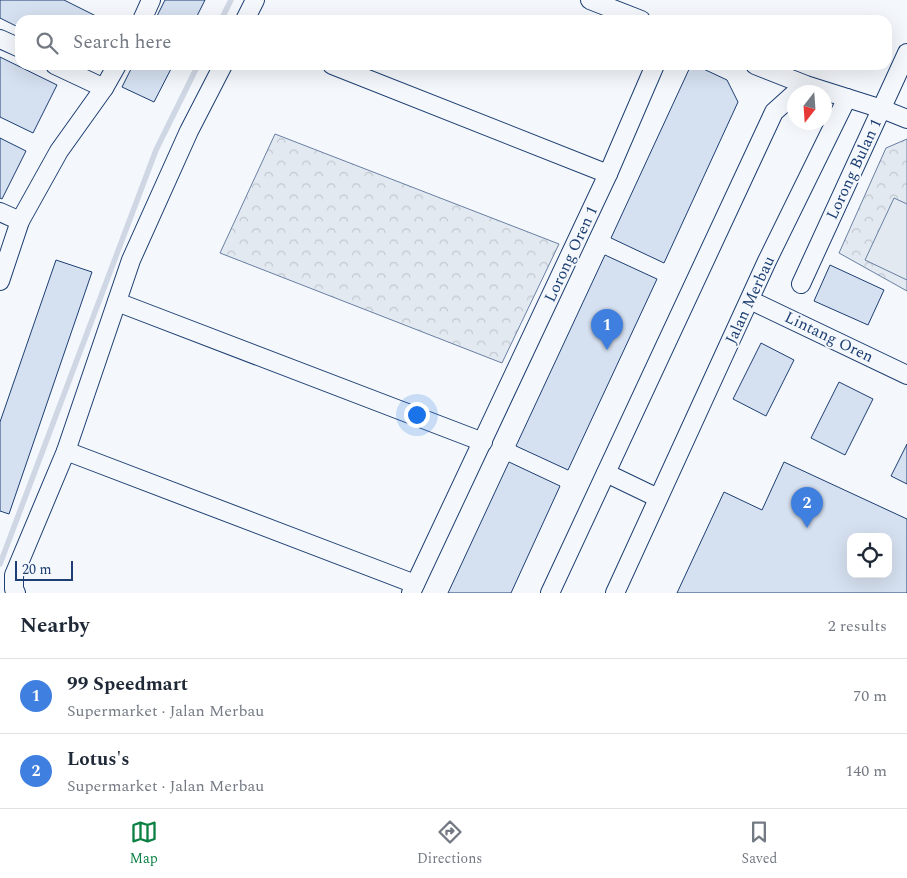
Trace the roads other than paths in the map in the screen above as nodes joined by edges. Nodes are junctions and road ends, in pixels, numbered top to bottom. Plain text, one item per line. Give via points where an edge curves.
1 (151, 0) edge
2 (255, 0) edge
3 (590, 0) edge
4 (144, 15) edge
5 (248, 15) edge
6 (628, 15) edge
7 (0, 39) edge
8 (15, 46) edge
9 (907, 53) edge
10 (66, 70) edge
11 (114, 70) edge
12 (220, 70) edge
13 (345, 70) edge
14 (652, 70) edge
15 (764, 70) edge
16 (789, 85) edge
17 (104, 88) junction
18 (832, 96) edge
19 (847, 98) junction
20 (787, 101) edge
21 (882, 109) junction
22 (907, 119) edge
23 (608, 174) junction
24 (0, 212) edge
25 (20, 222) junction
26 (0, 281) edge
27 (801, 284) dead end
28 (750, 300) junction
29 (117, 302) junction
30 (907, 375) edge
31 (483, 442) junction
32 (66, 452) junction
33 (606, 473) junction
34 (658, 498) junction
35 (413, 589) edge
36 (16, 593) edge
37 (550, 593) edge
38 (615, 593) edge

1 - 4 street
2 - 5 street
3 - 6 street
7 - 8 street
9 - 21 street, Lorong Bulan 1
10 - 17 street
11 - 17 street
12 - 29 street via 131,260
13 - 23 street
14 - 23 street, Lorong Oren 1
15 - 16 street
17 - 25 street via 59,150
18 - 19 street
19 - 21 street
19 - 28 street, Jalan Merbau
20 - 33 street via 774,112
21 - 22 street
21 - 27 street, Lorong Bulan 1
23 - 31 street, Lorong Oren 1
24 - 25 street
25 - 26 street
28 - 30 street, Lintang Oren
28 - 34 street, Jalan Merbau
29 - 31 street
29 - 32 street
31 - 35 street, Lorong Oren 1
32 - 35 street
32 - 36 street via 14,575
33 - 34 street
33 - 37 street
34 - 38 street, Jalan Merbau

